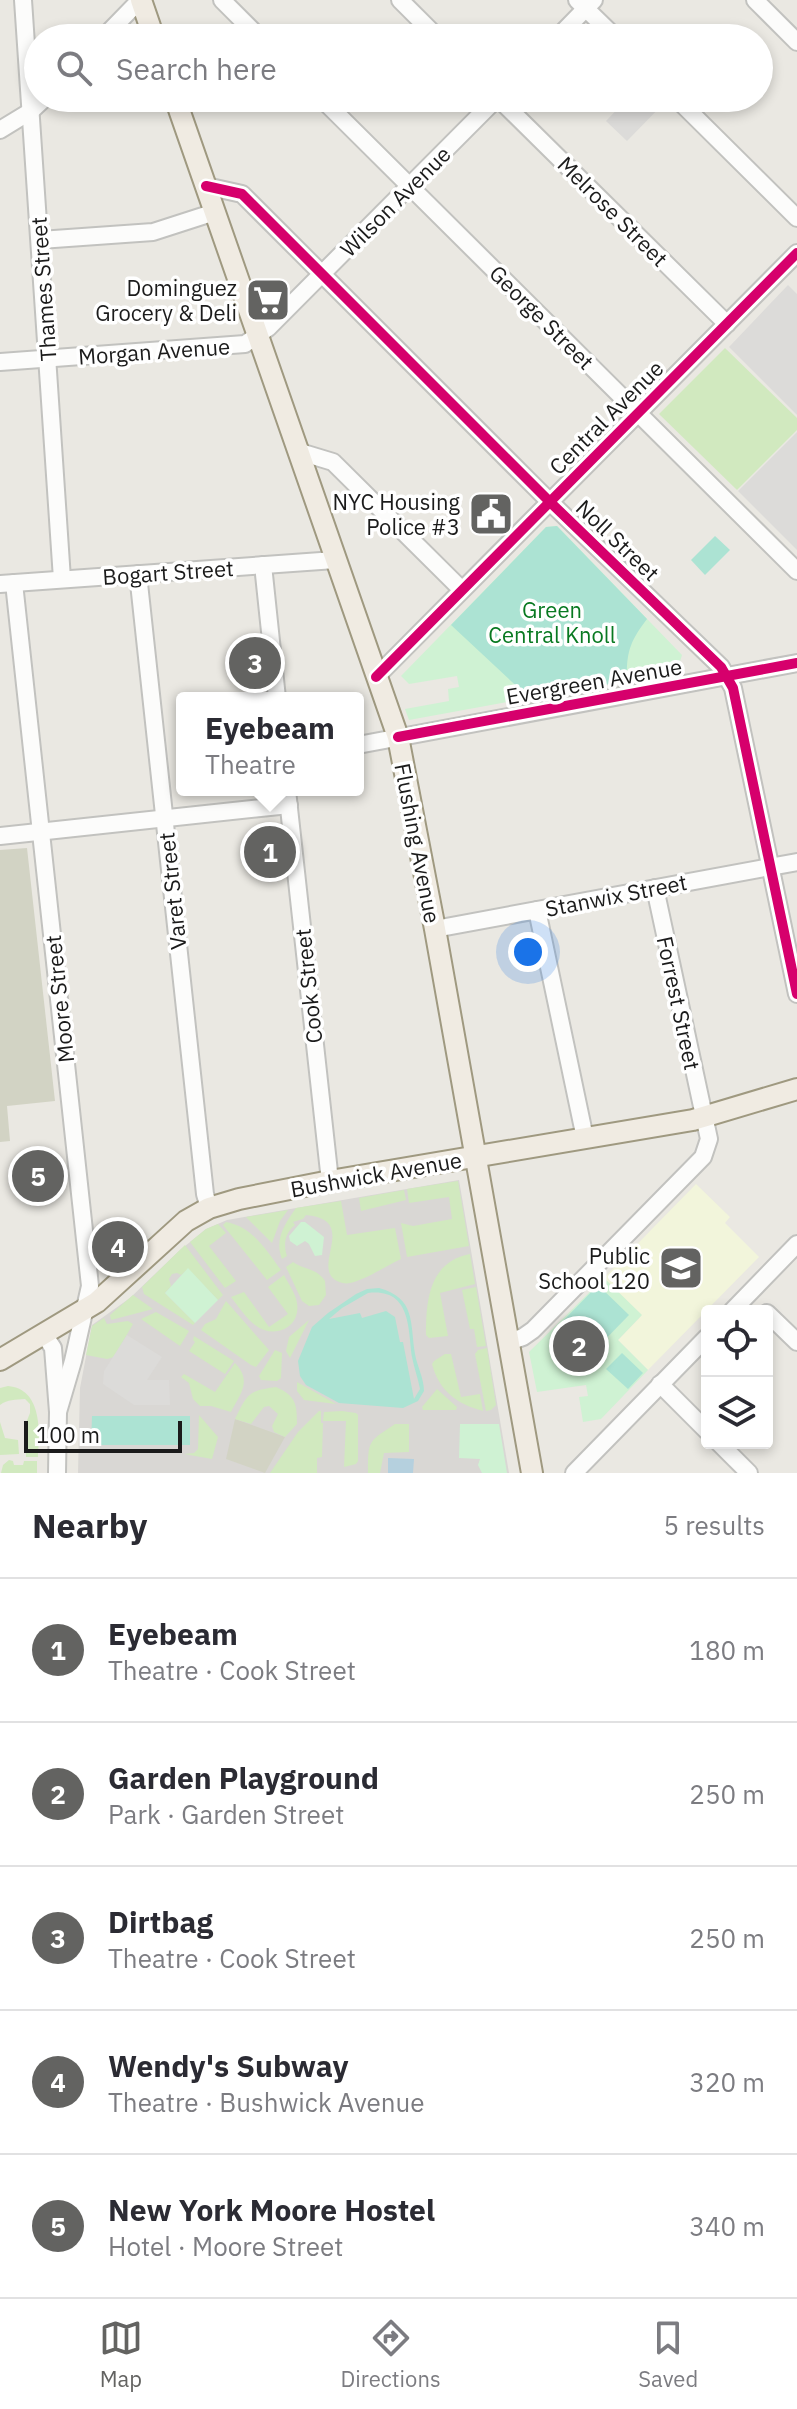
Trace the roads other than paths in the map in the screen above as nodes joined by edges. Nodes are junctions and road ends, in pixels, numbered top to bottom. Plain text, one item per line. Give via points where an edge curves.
1 (23, 0) edge
2 (141, 0) edge
3 (222, 0) edge
4 (400, 0) edge
5 (755, 0) edge
6 (586, 3) edge
7 (25, 24) edge
8 (117, 24) edge
9 (149, 24) edge
10 (246, 24) edge
11 (424, 24) edge
12 (569, 24) edge
13 (604, 24) edge
14 (797, 42) edge
15 (29, 112) edge
16 (31, 112) edge
17 (180, 112) edge
18 (335, 112) edge
19 (484, 112) edge
20 (512, 112) edge
21 (690, 112) edge
22 (0, 130) edge
23 (206, 186) junction
24 (410, 186) junction
25 (215, 212) junction
26 (797, 218) edge
27 (40, 240) junction
28 (797, 253) edge
29 (322, 275) junction
30 (727, 324) junction
31 (257, 336) junction
32 (48, 359) junction
33 (0, 362) edge
34 (638, 413) junction
35 (300, 452) junction
36 (550, 502) junction
37 (335, 560) junction
38 (263, 565) junction
39 (797, 571) edge
40 (138, 574) junction
41 (62, 579) junction
42 (7, 583) edge
43 (462, 590) junction
44 (797, 663) edge
45 (376, 677) junction
46 (727, 677) junction
47 (276, 692) edge
48 (398, 737) junction
49 (364, 744) edge
50 (288, 797) edge
51 (164, 818) junction
52 (40, 831) junction
53 (0, 836) edge
54 (797, 862) edge
55 (770, 867) junction
56 (655, 888) junction
57 (537, 910) junction
58 (435, 929) junction
59 (797, 994) edge
60 (797, 1089) edge
61 (704, 1118) junction
62 (585, 1138) junction
63 (475, 1157) junction
64 (330, 1181) junction
65 (209, 1208) junction
66 (797, 1244) edge
67 (749, 1295) junction
68 (738, 1305) edge
69 (759, 1305) edge
70 (84, 1310) junction
71 (773, 1319) edge
72 (44, 1334) junction
73 (509, 1342) junction
74 (797, 1342) edge
75 (701, 1343) edge
76 (0, 1360) edge
77 (660, 1384) junction
78 (58, 1412) junction
79 (701, 1425) edge
80 (725, 1449) edge
81 (57, 1473) edge
82 (532, 1473) edge
83 (574, 1473) edge
84 (749, 1473) edge

1 - 7 street, Thames Street
2 - 8 street
2 - 9 main road
3 - 10 street
4 - 11 street
5 - 14 street
6 - 12 street
6 - 13 street
15 - 22 street
16 - 27 street, Thames Street
17 - 23 main road, Flushing Avenue
18 - 24 street, George Street
19 - 24 street, Wilson Avenue
20 - 30 street, Melrose Street
21 - 26 street
23 - 25 main road, Flushing Avenue
23 - 29 street, Noll Street via 242,194
24 - 29 street, Wilson Avenue
24 - 34 street, George Street
25 - 27 street via 153,232
25 - 31 main road, Flushing Avenue
27 - 32 street, Thames Street
28 - 30 street, Central Avenue
29 - 31 street, Wilson Avenue
29 - 36 street, Noll Street
30 - 34 street, Central Avenue
31 - 32 street, Morgan Avenue via 245,344 173,358
31 - 35 main road, Flushing Avenue
32 - 33 street, Morgan Avenue
32 - 41 street, Thames Street
34 - 36 street, Central Avenue
34 - 39 street, George Street
35 - 37 main road, Flushing Avenue
35 - 43 street via 333,462
36 - 43 street, Central Avenue
36 - 46 street, Noll Street
37 - 38 street, Bogart Street
37 - 45 main road, Flushing Avenue
38 - 40 street, Bogart Street via 188,564
38 - 47 street
40 - 41 street, Bogart Street
40 - 51 street, Varet Street
41 - 42 street, Bogart Street
42 - 52 street, Moore Street
43 - 45 street, Central Avenue
44 - 46 street, Evergreen Avenue
45 - 48 main road, Flushing Avenue
46 - 48 street, Evergreen Avenue
46 - 55 street, Noll Street
48 - 49 street, Evergreen Avenue
48 - 58 main road, Flushing Avenue
50 - 51 street
50 - 64 street, Cook Street
51 - 52 street
51 - 65 street, Varet Street
52 - 53 street
52 - 70 street, Moore Street via 90,1286
54 - 55 street, Stanwix Street
55 - 56 street, Stanwix Street
55 - 59 street, Noll Street
56 - 57 street, Stanwix Street
56 - 61 street, Forrest Street
57 - 58 street, Stanwix Street
57 - 62 street
58 - 63 main road, Flushing Avenue
60 - 61 main road, Bushwick Avenue
61 - 62 main road, Bushwick Avenue
61 - 73 street, Forrest Street via 709,1139 703,1157 533,1330
62 - 63 main road, Bushwick Avenue
63 - 64 main road, Bushwick Avenue
63 - 73 main road, Flushing Avenue
64 - 65 main road, Bushwick Avenue
65 - 70 main road, Bushwick Avenue via 186,1221
66 - 67 street
67 - 68 street
67 - 69 street
70 - 72 main road, Bushwick Avenue
70 - 78 street, Moore Street
71 - 74 street
72 - 76 main road, Bushwick Avenue
72 - 78 street, Moore Street via 53,1348
73 - 82 main road, Flushing Avenue
75 - 77 street
77 - 79 street
77 - 83 street
78 - 81 street, Moore Street
80 - 84 street

